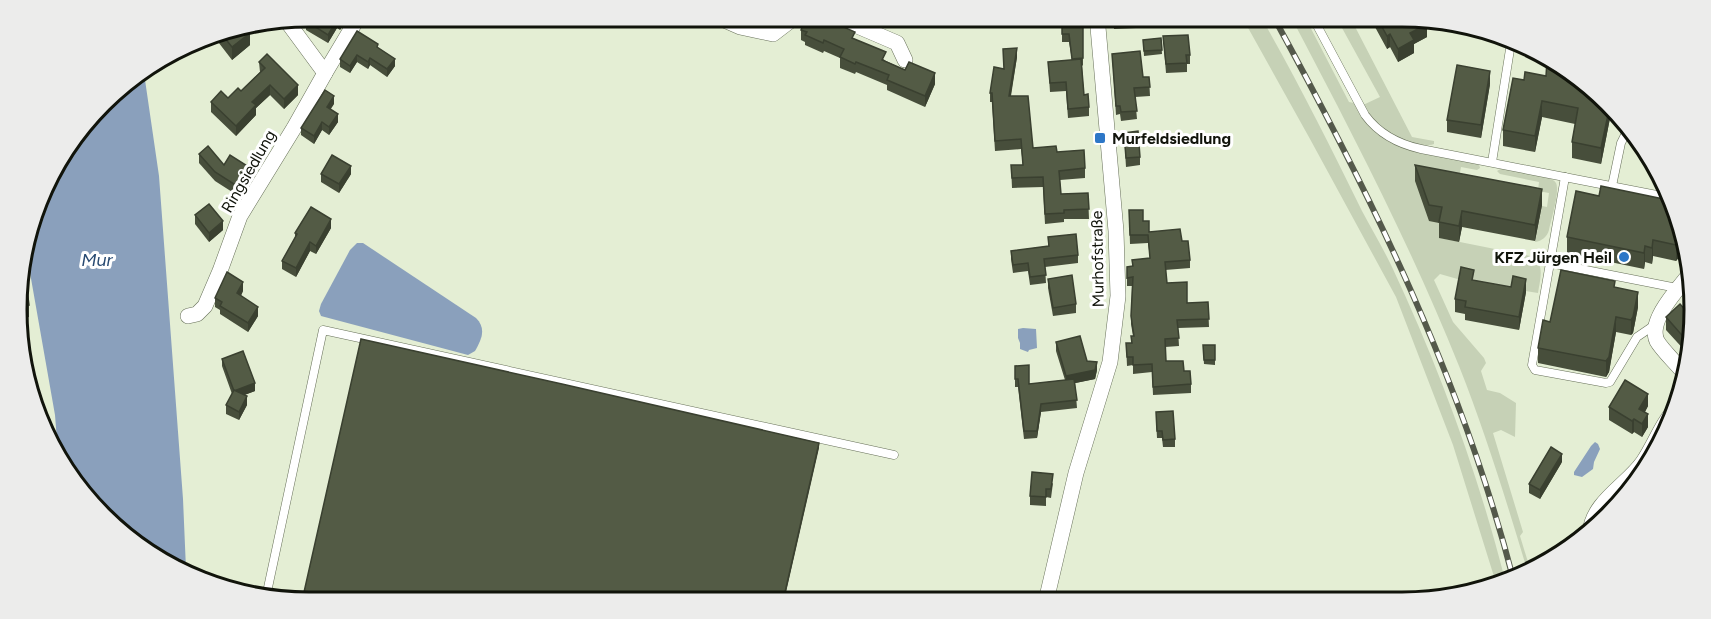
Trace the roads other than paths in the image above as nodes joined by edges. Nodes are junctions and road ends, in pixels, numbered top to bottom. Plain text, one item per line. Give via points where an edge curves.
1 (352, 27) edge
2 (740, 27) edge
3 (782, 27) edge
4 (860, 27) edge
5 (1098, 27) edge
6 (1318, 27) edge
7 (292, 28) edge
8 (1510, 49) edge
9 (905, 60) dead end
10 (325, 73) junction
11 (1624, 136) edge
12 (1492, 162) junction
13 (1565, 177) junction
14 (1612, 186) junction
15 (1660, 196) edge
16 (1550, 263) junction
17 (1683, 283) edge
18 (1678, 289) junction
19 (188, 316) dead end
20 (1656, 324) junction
21 (1679, 366) edge
22 (894, 455) dead end
23 (1628, 478) edge
24 (1598, 512) edge
25 (268, 589) edge
26 (1048, 592) edge

1 - 10 street, Ringsiedlung
2 - 3 street via 773,34
4 - 9 street via 897,43
5 - 26 street, Murhofstraße via 1118,296 1110,362 1076,473
6 - 12 lane via 1365,115 1376,128 1410,146
7 - 10 street
8 - 12 lane
10 - 19 street, Ringsiedlung via 240,216 205,306
11 - 14 lane
12 - 13 lane
13 - 14 lane
13 - 16 lane
14 - 15 lane
16 - 18 lane
16 - 20 lane via 1532,365 1535,370 1610,382 1637,337
17 - 18 street
18 - 20 street
20 - 21 street via 1656,340
22 - 25 lane via 323,330
23 - 24 street

